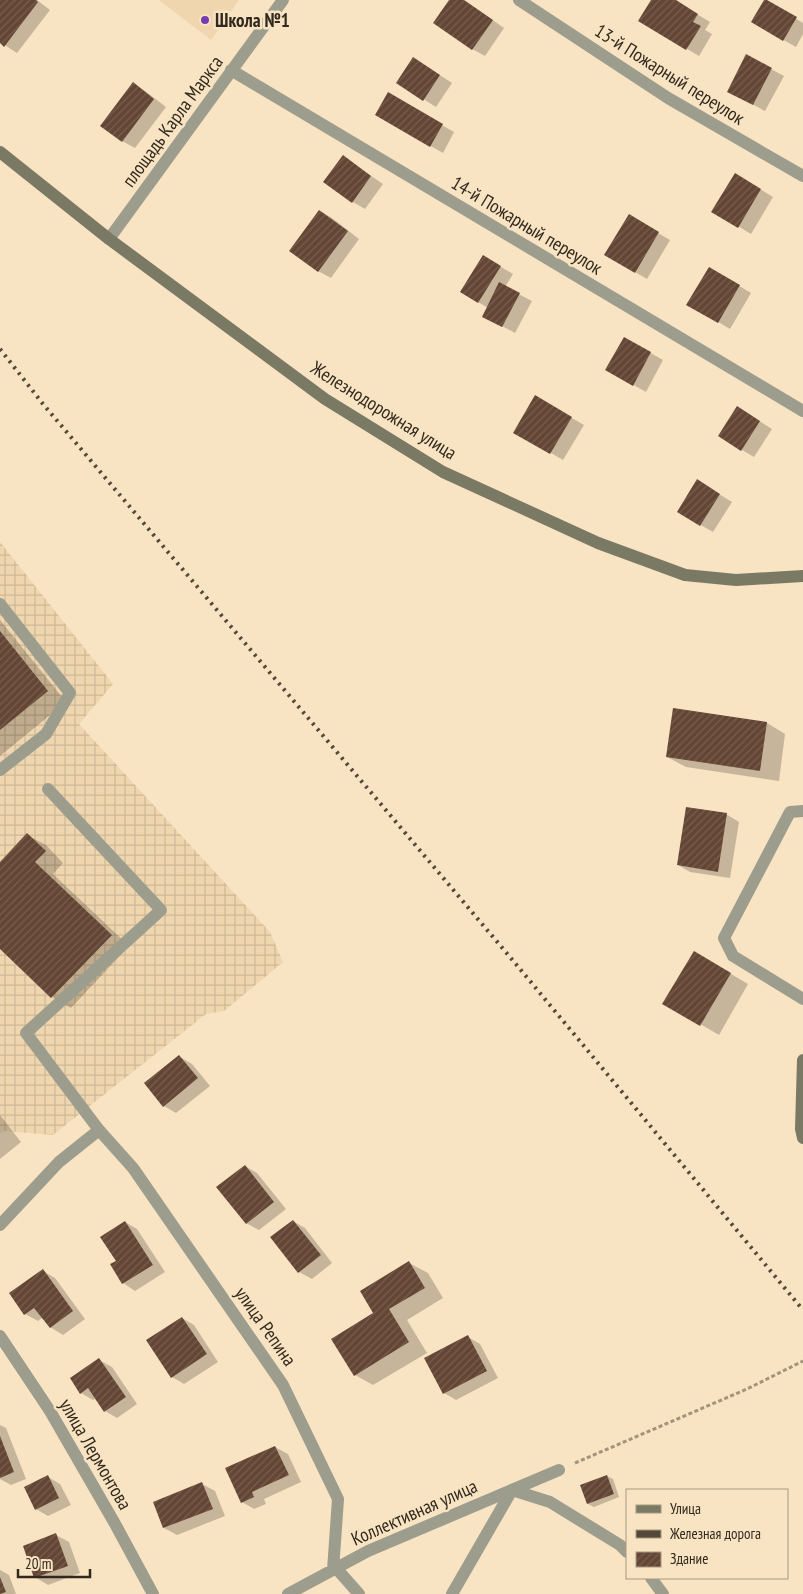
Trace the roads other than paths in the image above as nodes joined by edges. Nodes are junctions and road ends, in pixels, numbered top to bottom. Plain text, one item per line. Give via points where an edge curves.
1 (283, 0) edge
2 (519, 0) edge
3 (232, 70) junction
4 (0, 152) edge
5 (803, 176) edge
6 (109, 240) junction
7 (803, 411) edge
8 (803, 576) edge
9 (0, 604) edge
10 (0, 770) edge
11 (48, 788) dead end
12 (803, 811) edge
13 (803, 999) edge
14 (803, 1060) edge
15 (99, 1130) junction
16 (803, 1138) edge
17 (0, 1225) edge
18 (0, 1336) edge
19 (559, 1470) road end
20 (512, 1490) junction
21 (626, 1551) edge
22 (335, 1569) junction
23 (653, 1579) edge
24 (153, 1594) edge
25 (288, 1594) edge
26 (359, 1594) edge
27 (452, 1594) edge
28 (663, 1594) edge

1 - 3 street, площадь Карла Маркса
2 - 5 street, 13-й Пожарный переулок via 668,98
3 - 6 street, площадь Карла Маркса
3 - 7 street, 14-й Пожарный переулок
4 - 6 street, Железнодорожная улица
6 - 8 street, Железнодорожная улица via 326,399 443,472 598,544 685,575 736,580
9 - 10 street via 70,693 46,734
11 - 15 street, улица Репина via 161,910 26,1033
12 - 13 street via 790,812 724,938 733,956
14 - 16 street
15 - 17 street via 59,1162
15 - 22 street, улица Репина via 134,1168 284,1385 338,1499
18 - 24 street, улица Лермонтова via 50,1411
19 - 20 street, Коллективная улица
20 - 21 street via 550,1502
20 - 22 street, Коллективная улица via 368,1551
20 - 27 street
22 - 25 street, Коллективная улица
22 - 26 street
23 - 28 street

